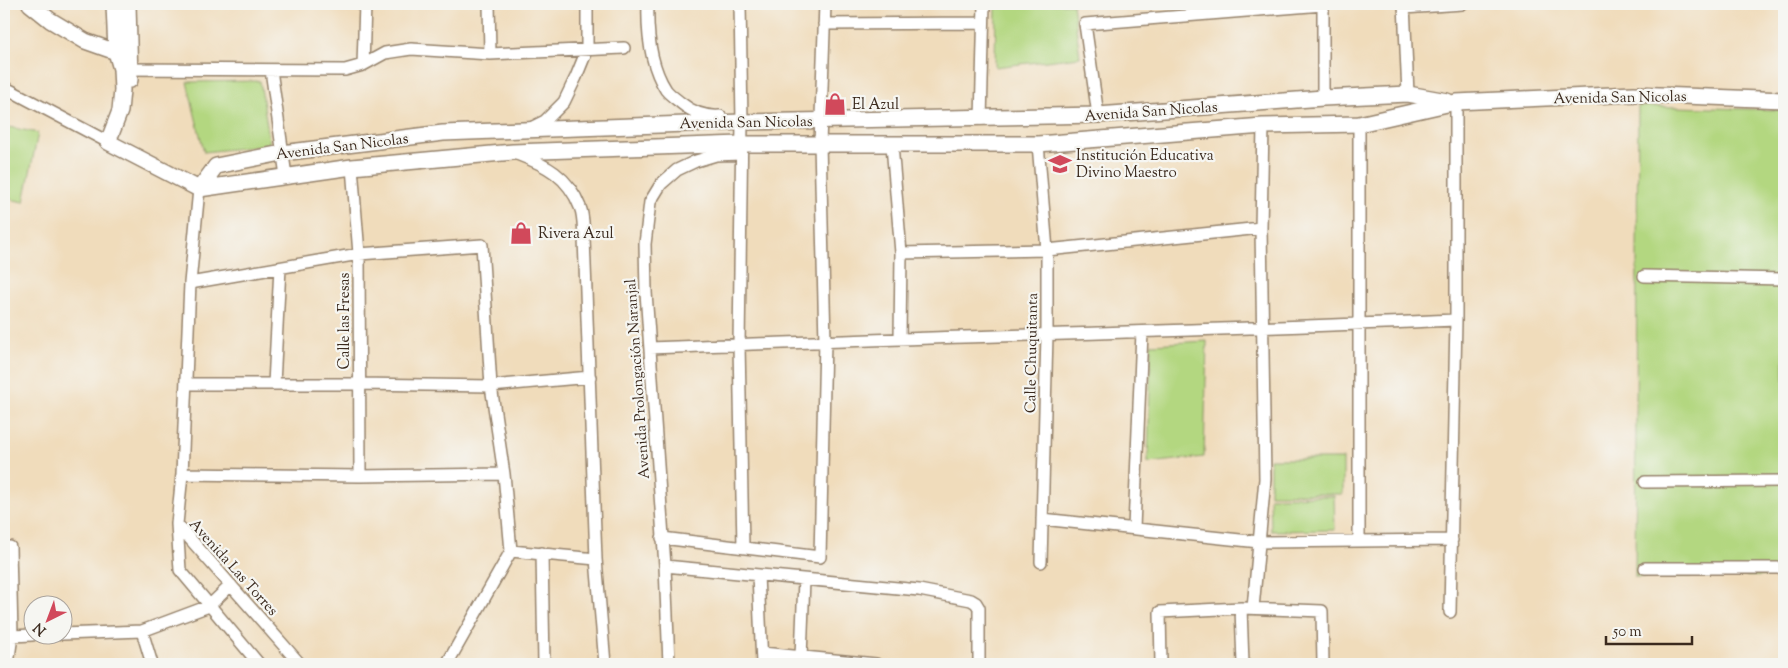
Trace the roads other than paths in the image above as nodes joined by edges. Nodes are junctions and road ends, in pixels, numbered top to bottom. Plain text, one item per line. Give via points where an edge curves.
1 (30, 4) edge
2 (114, 4) edge
3 (128, 4) edge
4 (365, 4) edge
5 (489, 4) edge
6 (587, 4) edge
7 (648, 4) edge
8 (740, 4) edge
9 (825, 4) edge
10 (984, 4) edge
11 (1462, 4) edge
12 (1323, 5) edge
13 (1404, 6) edge
14 (982, 23) junction
15 (824, 24) junction
16 (624, 48) dead end
17 (587, 50) junction
18 (116, 52) junction
19 (490, 54) junction
20 (363, 65) junction
21 (125, 69) junction
22 (271, 70) junction
23 (4, 88) edge
24 (1408, 94) junction
25 (1323, 98) junction
26 (1784, 100) edge
27 (1456, 102) junction
28 (1098, 115) junction
29 (981, 118) junction
30 (741, 119) junction
31 (821, 120) junction
32 (1359, 124) junction
33 (1263, 126) junction
34 (521, 130) junction
35 (114, 144) junction
36 (820, 144) junction
37 (1038, 144) junction
38 (892, 145) junction
39 (741, 149) junction
40 (513, 152) junction
41 (282, 153) junction
42 (352, 168) junction
43 (286, 176) junction
44 (199, 189) junction
45 (1261, 228) junction
46 (1046, 250) junction
47 (901, 253) junction
48 (359, 254) junction
49 (280, 268) junction
50 (1644, 276) dead end
51 (1784, 279) edge
52 (190, 283) junction
53 (1456, 320) junction
54 (1358, 324) junction
55 (1263, 328) junction
56 (1142, 332) junction
57 (1047, 335) junction
58 (900, 339) junction
59 (825, 341) junction
60 (739, 345) junction
61 (650, 348) junction
62 (590, 377) junction
63 (186, 384) junction
64 (274, 384) junction
65 (359, 384) junction
66 (491, 386) junction
67 (182, 474) junction
68 (504, 474) junction
69 (360, 476) junction
70 (1784, 481) edge
71 (1645, 482) dead end
72 (1042, 519) junction
73 (177, 524) junction
74 (1134, 528) junction
75 (662, 538) junction
76 (1359, 540) junction
77 (1452, 540) junction
78 (1259, 542) junction
79 (4, 547) edge
80 (743, 547) junction
81 (511, 551) junction
82 (542, 554) junction
83 (596, 559) junction
84 (1041, 562) dead end
85 (665, 566) junction
86 (1645, 568) dead end
87 (1784, 568) edge
88 (758, 574) junction
89 (804, 580) junction
90 (231, 585) junction
91 (208, 606) junction
92 (1247, 608) junction
93 (1450, 612) dead end
94 (142, 631) junction
95 (72, 634) edge
96 (12, 636) junction
97 (22, 636) edge
98 (800, 657) junction
99 (762, 659) edge
100 (8, 664) edge
101 (152, 664) edge
102 (259, 664) edge
103 (300, 664) edge
104 (447, 664) edge
105 (544, 664) edge
106 (605, 664) edge
107 (670, 664) edge
108 (876, 664) edge
109 (979, 664) edge
110 (1161, 664) edge
111 (1243, 664) edge
112 (1323, 664) edge

1 - 18 street via 85,41
2 - 18 street
3 - 21 street
4 - 20 street
5 - 19 street
6 - 17 street
7 - 30 street via 650,44 656,72 667,92 688,109 708,117
8 - 30 street
9 - 15 street
10 - 14 street
11 - 13 street
12 - 25 street
12 - 28 street via 1085,24
13 - 24 street
14 - 15 street
14 - 29 street
15 - 31 street
16 - 17 street
17 - 19 street
17 - 34 street via 564,102 545,121
18 - 21 street
19 - 20 street via 411,48 385,53
20 - 22 street via 345,70
21 - 22 street
21 - 35 street
22 - 41 street
23 - 35 street
24 - 25 street, Avenida San Nicolas
24 - 27 street, Avenida San Nicolas
25 - 28 street, Avenida San Nicolas
26 - 27 street, Avenida San Nicolas via 1634,94
27 - 32 street, Avenida San Nicolas
27 - 53 street
28 - 29 street, Avenida San Nicolas
29 - 31 street, Avenida San Nicolas
30 - 31 street, Avenida San Nicolas
30 - 34 street, Avenida San Nicolas
30 - 39 street
31 - 36 street
32 - 33 street, Avenida San Nicolas
32 - 54 street
33 - 37 street, Avenida San Nicolas
33 - 45 street
34 - 41 street, Avenida San Nicolas via 443,133
35 - 44 street
36 - 38 street, Avenida San Nicolas
36 - 39 street, Avenida San Nicolas
36 - 59 street
37 - 38 street, Avenida San Nicolas
37 - 46 street, Calle Chuquitanta
38 - 47 street
39 - 40 street, Avenida San Nicolas
39 - 60 street
39 - 61 street, Avenida Prolongación Naranjal via 702,159 677,170 650,202 646,292
40 - 42 street, Avenida San Nicolas
40 - 62 street via 543,164 564,180 580,208
41 - 43 street
41 - 44 street, Avenida San Nicolas via 216,166
42 - 43 street, Avenida San Nicolas
42 - 48 street, Calle las Fresas
43 - 44 street, Avenida San Nicolas
44 - 52 street
45 - 46 street
45 - 55 street
46 - 47 street
46 - 57 street, Calle Chuquitanta
47 - 58 street
48 - 49 street
48 - 65 street, Calle las Fresas
48 - 66 street via 482,245
49 - 52 street
49 - 64 street
50 - 51 street
52 - 63 street
53 - 54 street
53 - 77 street
54 - 55 street
54 - 76 street
55 - 56 street
55 - 78 street via 1264,479
56 - 57 street
56 - 74 street
57 - 58 street
57 - 72 street, Calle Chuquitanta
58 - 59 street
59 - 60 street
59 - 80 street via 820,556
60 - 61 street
60 - 80 street
61 - 75 street, Avenida Prolongación Naranjal
62 - 66 street
62 - 83 street
63 - 64 street
63 - 67 street
64 - 65 street
65 - 66 street
65 - 69 street, Calle las Fresas
66 - 68 street
67 - 69 street
67 - 73 street
68 - 69 street
68 - 81 street
70 - 71 street
72 - 74 street
72 - 84 street, Calle Chuquitanta
73 - 90 street, Avenida Las Torres
73 - 91 street, Avenida Las Torres via 180,570
74 - 78 street
75 - 80 street
75 - 85 street, Avenida Prolongación Naranjal
76 - 77 street
76 - 78 street
77 - 93 street
78 - 92 street
79 - 96 street via 10,547
81 - 82 street
81 - 104 street
82 - 83 street
82 - 105 street
83 - 106 street
85 - 88 street
85 - 107 street, Avenida Prolongación Naranjal
86 - 87 street
88 - 89 street
88 - 99 street
89 - 98 street
89 - 109 street via 918,590 971,600 979,608
90 - 91 street
90 - 103 street, Avenida Las Torres
91 - 94 street
91 - 102 street, Avenida Las Torres
92 - 110 street via 1160,612
92 - 111 street
92 - 112 street via 1322,611
94 - 95 street
94 - 101 street
96 - 97 street
96 - 100 street
98 - 99 street
98 - 108 street

